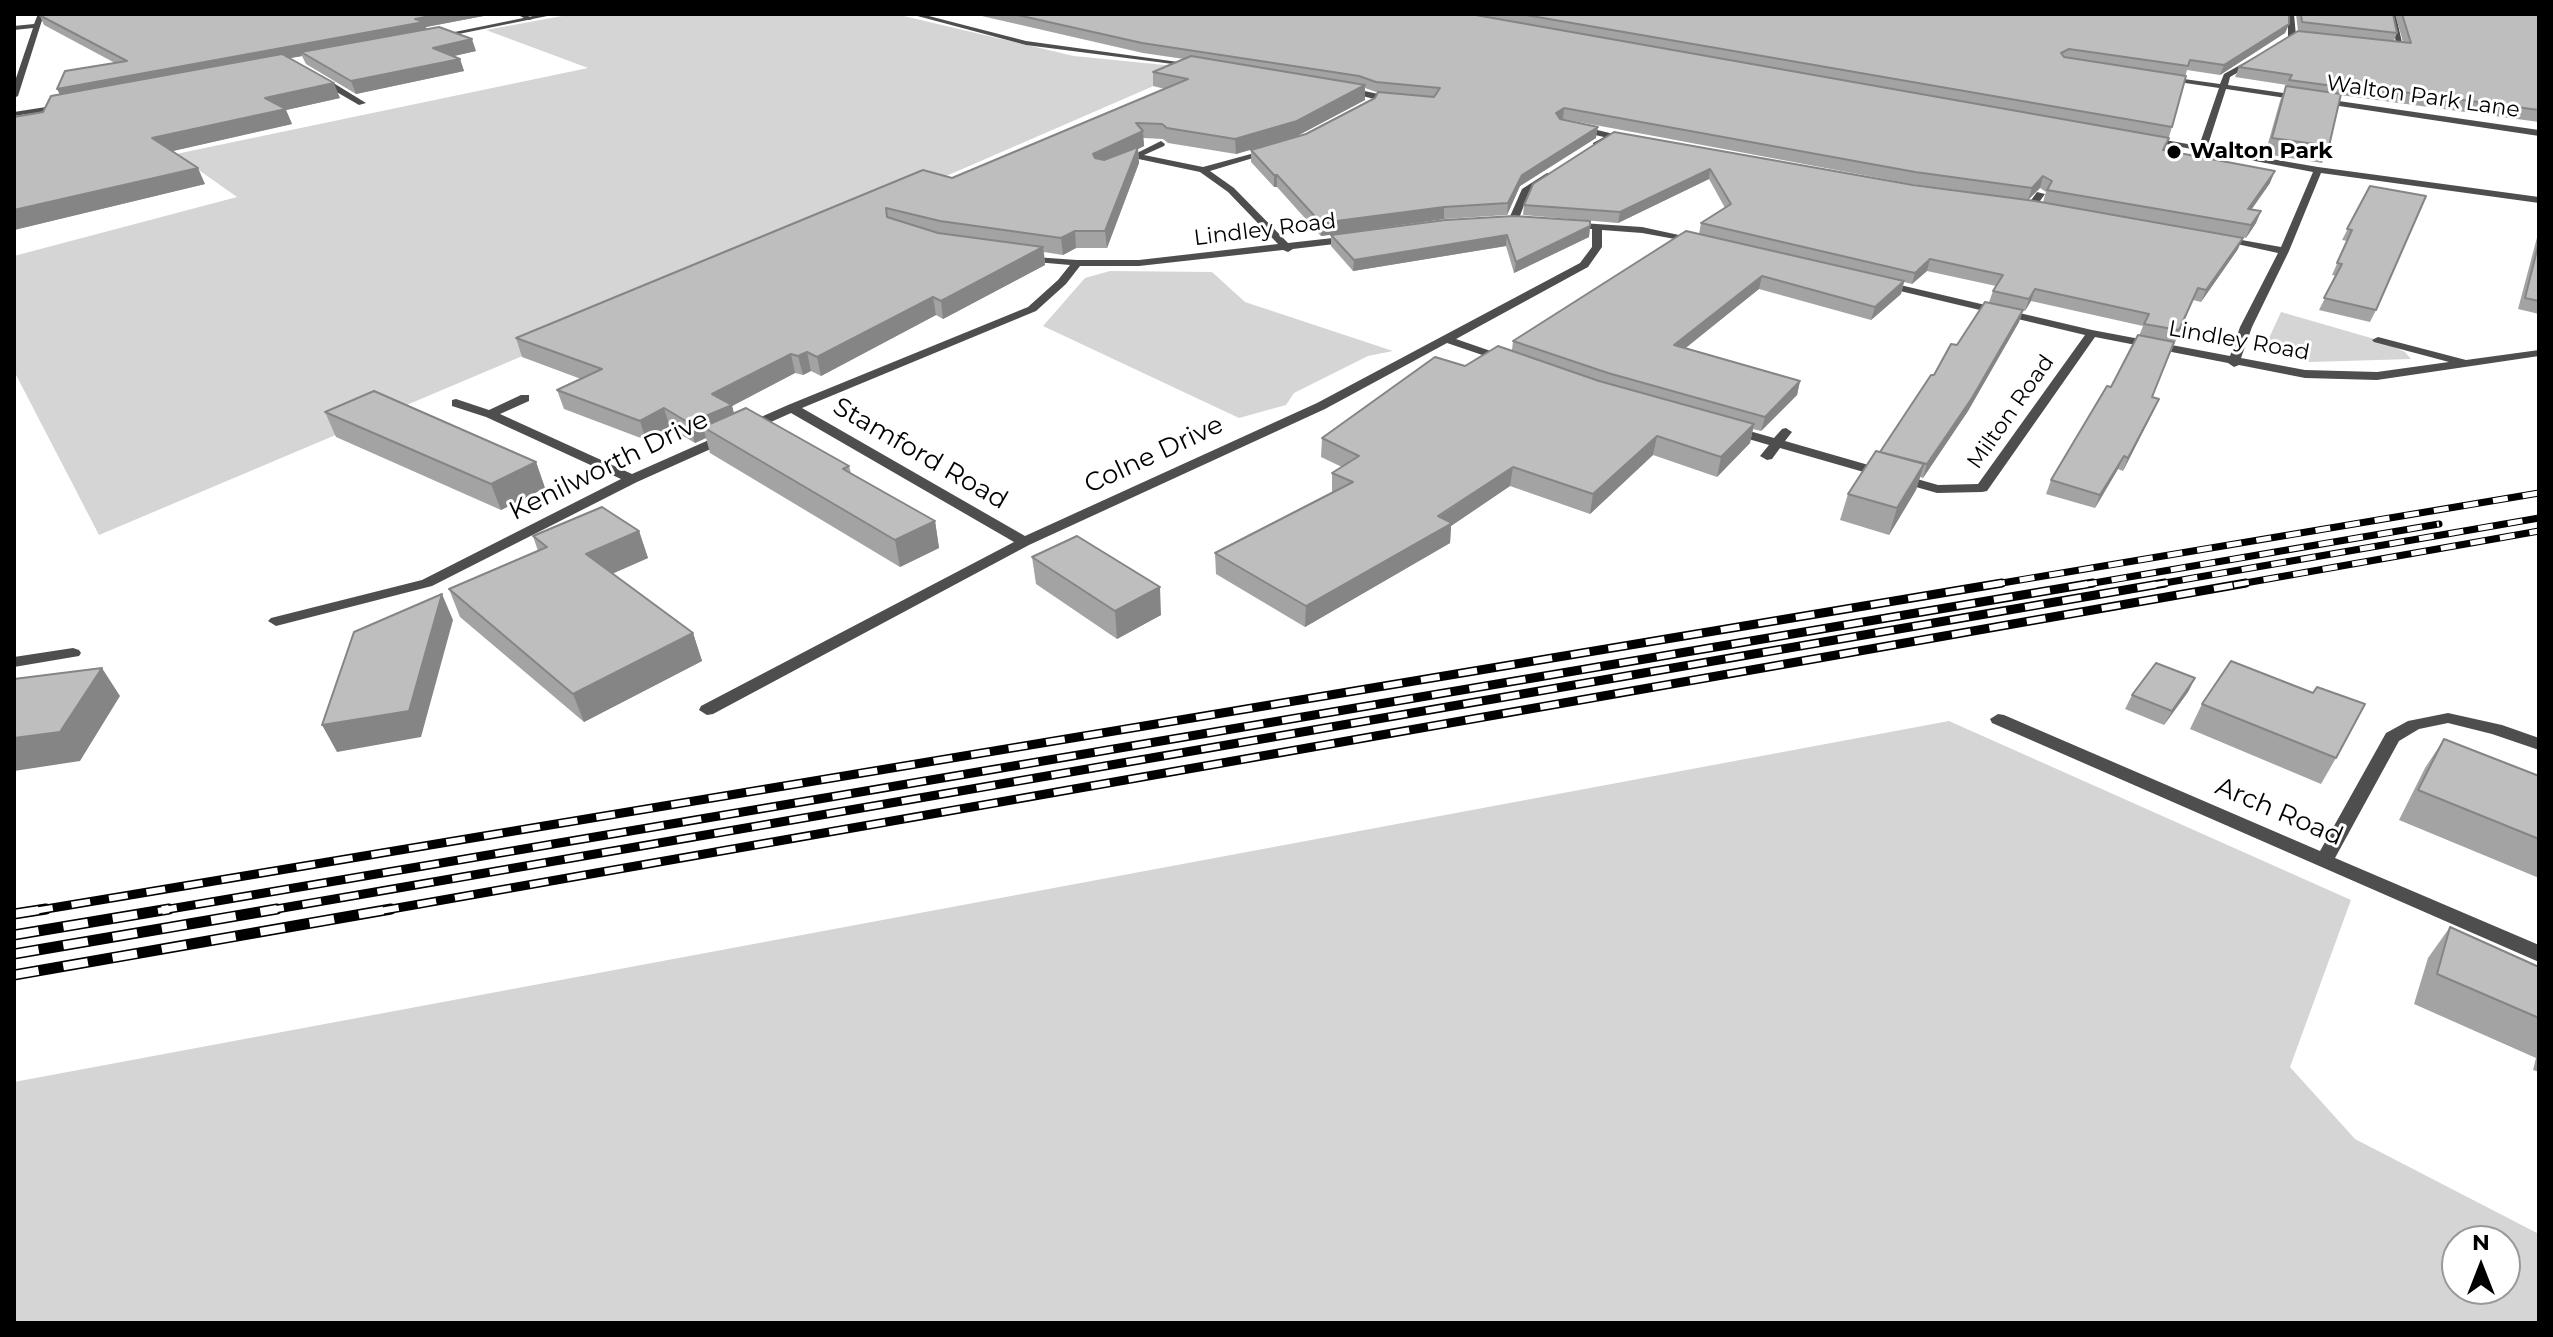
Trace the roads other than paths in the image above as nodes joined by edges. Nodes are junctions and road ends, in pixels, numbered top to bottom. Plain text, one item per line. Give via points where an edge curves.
1 (41, 14) edge
2 (519, 14) edge
3 (554, 14) edge
4 (913, 14) edge
5 (2291, 14) edge
6 (2389, 14) edge
7 (530, 19) junction
8 (36, 26) junction
9 (14, 28) edge
10 (2292, 36) junction
11 (2307, 38) edge
12 (416, 41) edge
13 (2282, 43) edge
14 (2385, 47) edge
15 (2272, 49) edge
16 (1200, 66) edge
17 (307, 72) edge
18 (2151, 76) edge
19 (1329, 86) edge
20 (2223, 86) junction
21 (14, 96) edge
22 (1404, 100) edge
23 (362, 103) dead end
24 (69, 105) edge
25 (14, 114) edge
26 (1562, 125) edge
27 (2539, 133) edge
28 (1611, 136) junction
29 (2130, 137) edge
30 (1626, 138) edge
31 (1161, 144) edge
32 (1287, 145) edge
33 (2202, 150) junction
34 (1586, 151) edge
35 (1136, 156) junction
36 (1124, 161) edge
37 (1561, 167) edge
38 (1203, 170) junction
39 (2318, 170) junction
40 (2040, 194) edge
41 (2539, 200) edge
42 (2002, 202) edge
43 (2032, 206) junction
44 (2047, 208) edge
45 (1513, 221) junction
46 (1499, 222) edge
47 (1527, 222) edge
48 (1555, 224) edge
49 (1597, 226) junction
50 (1366, 237) edge
51 (2210, 238) edge
52 (1711, 243) edge
53 (1288, 249) junction
54 (2284, 251) junction
55 (1010, 256) edge
56 (1077, 263) junction
57 (1863, 279) edge
58 (2092, 333) junction
59 (1445, 339) junction
60 (2378, 340) dead end
61 (2539, 353) edge
62 (1516, 363) edge
63 (2234, 363) junction
64 (2472, 365) junction
65 (525, 398) dead end
66 (456, 403) dead end
67 (792, 408) junction
68 (490, 414) junction
69 (1718, 426) edge
70 (1786, 432) dead end
71 (1777, 444) junction
72 (1767, 456) dead end
73 (632, 479) junction
74 (1024, 542) junction
75 (276, 621) dead end
76 (73, 653) dead end
77 (14, 662) edge
78 (707, 710) dead end
79 (1998, 719) dead end
80 (2539, 744) edge
81 (2324, 861) junction
82 (2539, 954) edge

1 - 8 street
2 - 7 street
3 - 7 street
4 - 16 street via 1026,43
5 - 10 street
6 - 14 street via 2401,49
7 - 12 street
8 - 9 street
8 - 21 street
10 - 11 street
10 - 13 street
15 - 20 street via 2227,76
17 - 23 street
18 - 20 street, Walton Park Lane
19 - 22 street via 1372,101
20 - 27 street, Walton Park Lane
20 - 33 street
24 - 25 street
26 - 28 street
28 - 30 street
28 - 34 street
29 - 33 street
31 - 35 street
32 - 38 street
33 - 39 street
35 - 36 street
35 - 38 street
37 - 45 street via 1525,191
38 - 53 street via 1231,190
39 - 41 street
39 - 54 street
40 - 43 street
42 - 43 street
43 - 44 street
45 - 46 street
45 - 47 street
48 - 49 street
49 - 52 street
49 - 59 street, Colne Drive via 1597,247 1584,265
50 - 53 street, Lindley Road
51 - 54 street
53 - 56 street, Lindley Road via 1139,263
54 - 63 street
55 - 56 street, Lindley Road
56 - 67 street, Kenilworth Drive via 1032,309
57 - 58 street, Lindley Road
58 - 63 street, Lindley Road
58 - 71 street, Milton Road via 1982,488 1937,489
59 - 62 street
59 - 74 street, Colne Drive via 1321,406
60 - 64 street
61 - 64 street, Lindley Road
63 - 64 street, Lindley Road via 2305,374 2377,376
65 - 68 street
66 - 68 street
67 - 73 street, Kenilworth Drive
67 - 74 street, Stamford Road
68 - 73 street
69 - 71 street, Milton Road
70 - 71 street
71 - 72 street
73 - 75 street, Kenilworth Drive via 427,583
74 - 78 street, Colne Drive
76 - 77 street
79 - 81 street, Arch Road
80 - 81 street via 2448,718 2414,725 2392,737
81 - 82 street, Arch Road

